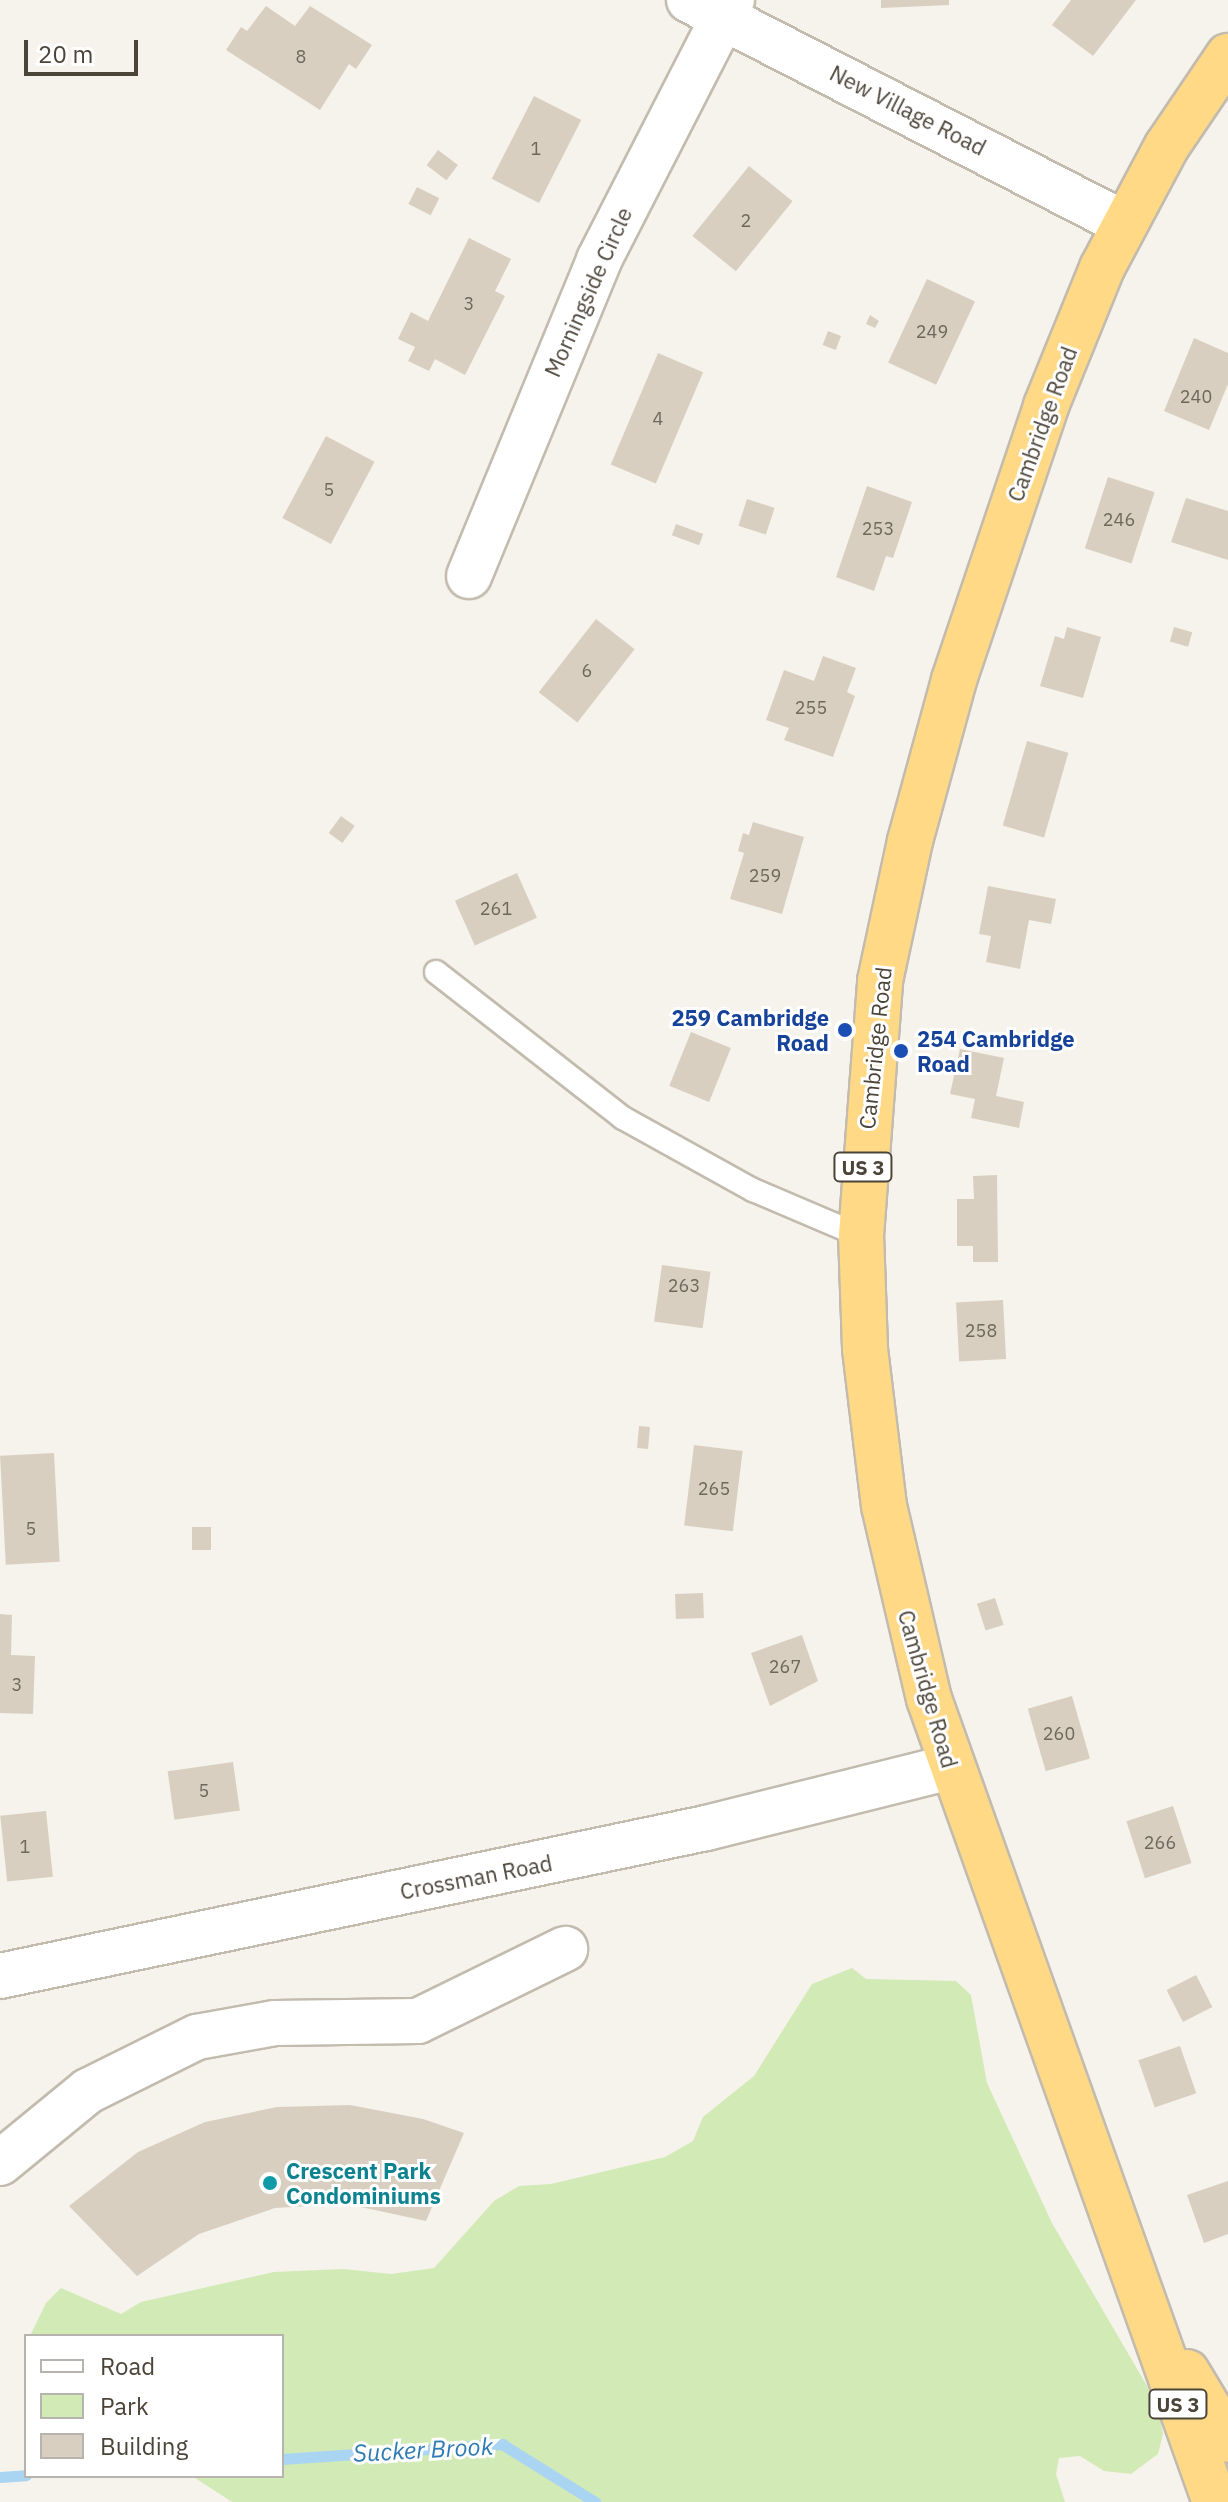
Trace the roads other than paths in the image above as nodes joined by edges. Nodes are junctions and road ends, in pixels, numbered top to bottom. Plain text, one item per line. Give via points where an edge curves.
1 (715, 5) edge
2 (1228, 56) edge
3 (1124, 224) junction
4 (469, 576) dead end
5 (436, 972) dead end
6 (861, 1236) junction
7 (950, 1767) junction
8 (565, 1949) dead end
9 (0, 1976) edge
10 (0, 2163) edge
11 (1146, 2305) junction
12 (1228, 2440) edge
13 (1215, 2502) edge

1 - 3 street, New Village Road
1 - 4 street, Morningside Circle via 599,260
2 - 3 highway, Cambridge Road / US 3 via 1167,146
3 - 6 highway, Cambridge Road / US 3 via 1051,393 994,556 910,841 880,981
5 - 6 lane via 623,1118 753,1190
6 - 7 highway, Cambridge Road / US 3 via 865,1348 884,1506 912,1637
7 - 9 street, Crossman Road via 691,1831
7 - 11 highway, Cambridge Road / US 3
8 - 10 street via 418,2021 275,2023 197,2037 88,2091
11 - 12 highway, Cambridge Road / US 3
11 - 13 highway, Cambridge Road / US 3

